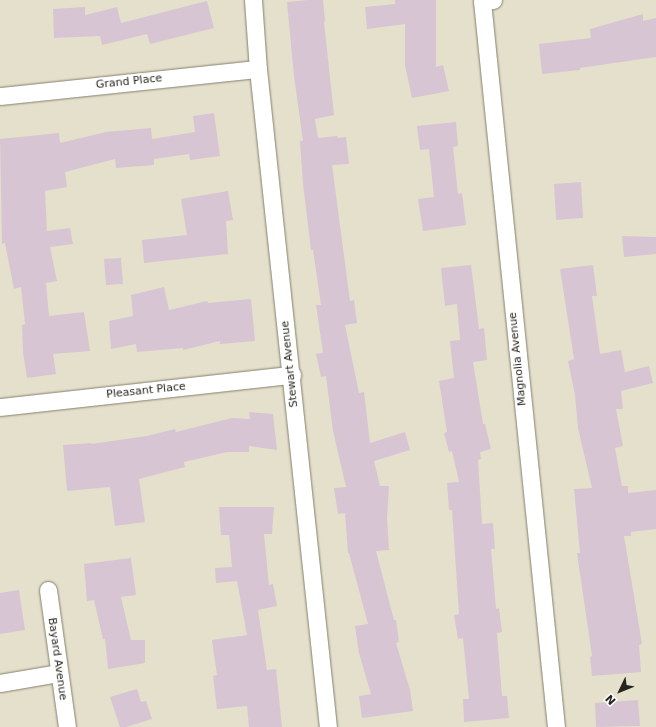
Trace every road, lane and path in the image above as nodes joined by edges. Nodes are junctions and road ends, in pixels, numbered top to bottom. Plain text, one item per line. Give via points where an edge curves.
1 (253, 0) edge
2 (493, 0) edge
3 (258, 68) junction
4 (0, 96) edge
5 (292, 375) junction
6 (0, 407) edge
7 (48, 590) dead end
8 (59, 673) junction
9 (0, 683) edge
10 (66, 727) edge
11 (328, 727) edge
12 (556, 727) edge

1 - 3 street, Stewart Avenue
2 - 12 street, Magnolia Avenue via 482,1
3 - 4 street, Grand Place
3 - 5 street, Stewart Avenue
5 - 6 street, Pleasant Place
5 - 11 street, Stewart Avenue
7 - 8 street, Bayard Avenue
8 - 9 street
8 - 10 street, Bayard Avenue

